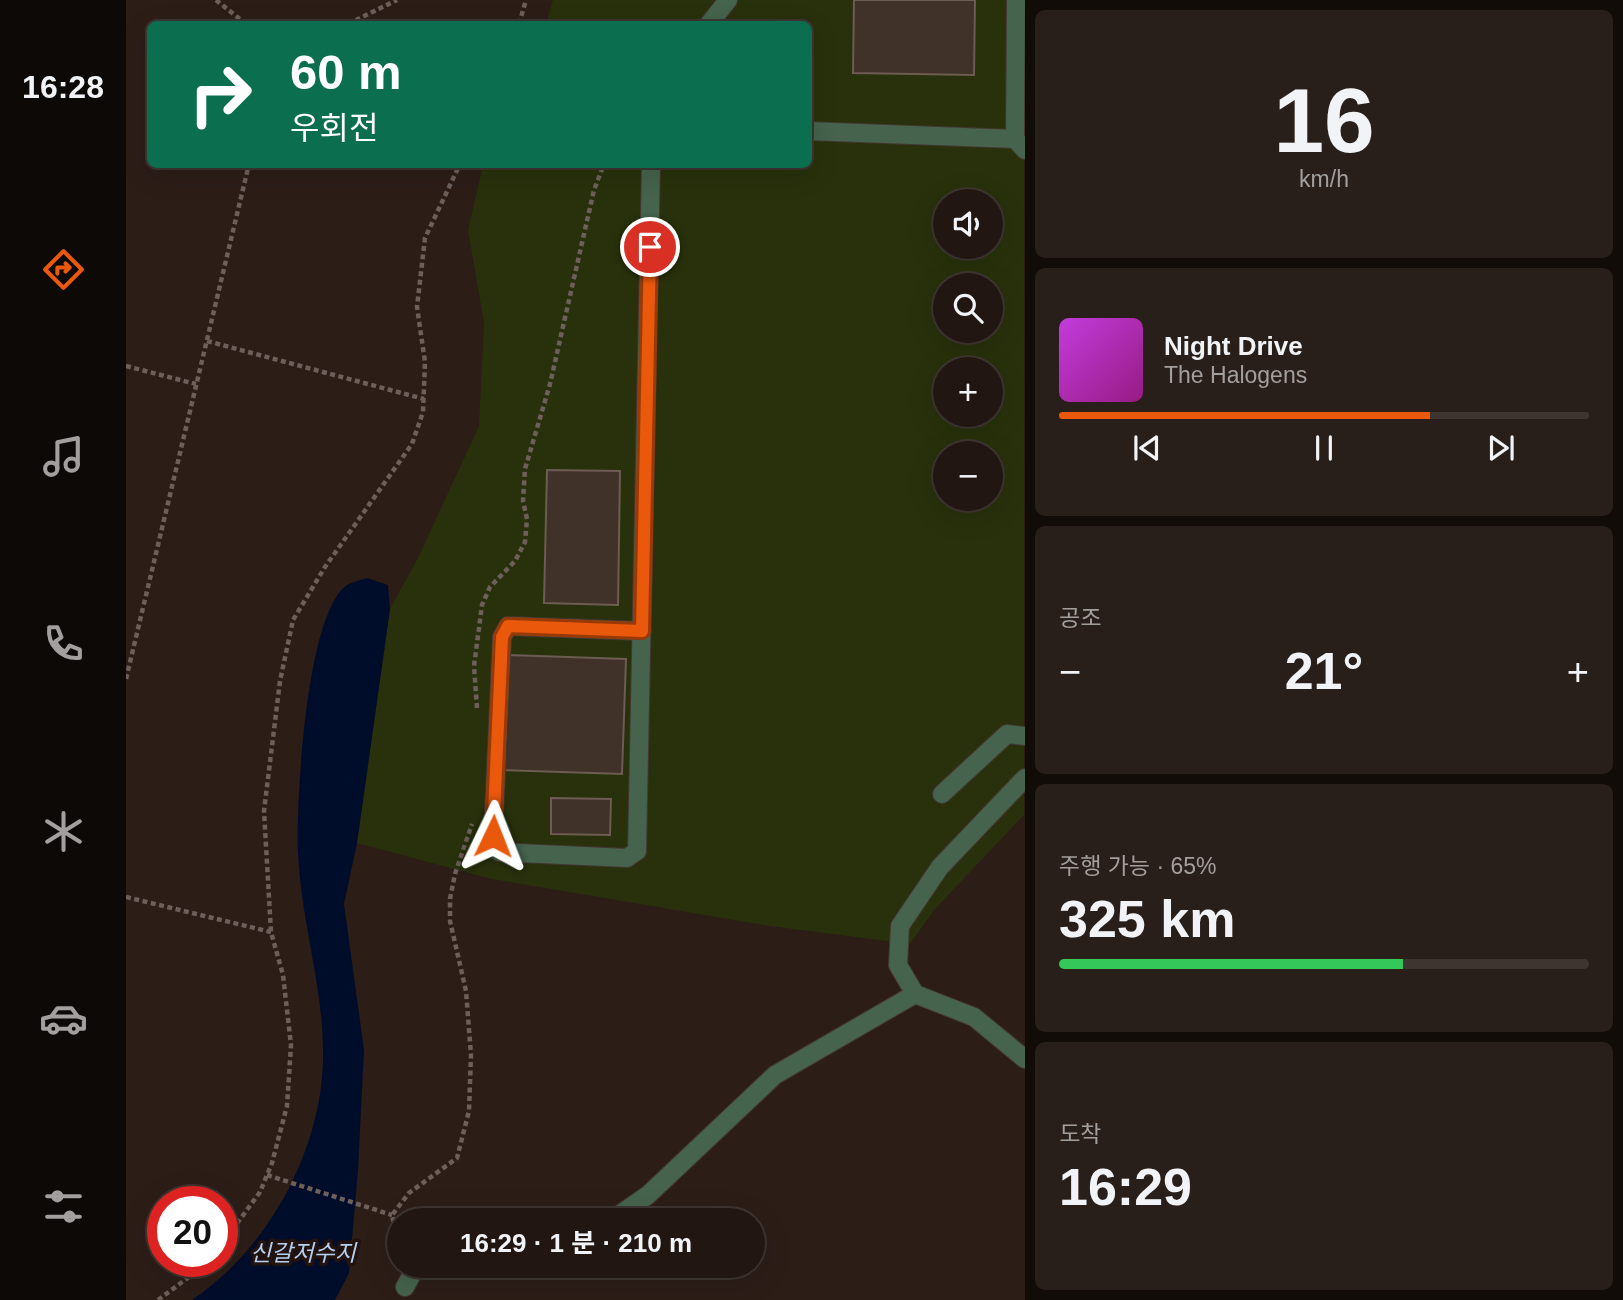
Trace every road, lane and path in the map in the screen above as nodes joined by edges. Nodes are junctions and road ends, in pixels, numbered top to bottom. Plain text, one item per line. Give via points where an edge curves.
1 (216, 0) edge
2 (397, 0) edge
3 (526, 0) edge
4 (728, 0) edge
5 (1016, 0) edge
6 (242, 21) edge
7 (354, 21) edge
8 (520, 21) edge
9 (711, 21) edge
10 (812, 131) edge
11 (1020, 144) edge
12 (248, 168) edge
13 (458, 168) edge
14 (651, 168) edge
15 (207, 341) junction
16 (126, 366) edge
17 (197, 384) junction
18 (424, 399) junction
19 (642, 631) junction
20 (126, 679) edge
21 (1024, 736) edge
22 (1024, 778) edge
23 (942, 794) dead end
24 (126, 897) edge
25 (271, 932) junction
26 (915, 994) junction
27 (1024, 1059) edge
28 (267, 1175) junction
29 (629, 1208) edge
30 (387, 1213) edge
31 (238, 1222) edge
32 (189, 1277) edge
33 (410, 1278) edge
34 (405, 1287) dead end
35 (158, 1300) edge

1 - 6 path
2 - 7 path
3 - 8 path
4 - 9 street
5 - 11 street
10 - 11 street
12 - 15 path
13 - 18 path via 425,238 417,307 425,362
14 - 19 street
15 - 17 path
15 - 18 path
16 - 17 path
17 - 20 path
18 - 25 path via 412,444 293,620 280,681 264,811
19 - 19 street via 637,851 627,858 499,852 494,846 494,822 502,637 508,626
21 - 23 street via 1007,734
22 - 26 street via 940,867 900,926 898,965
24 - 25 path
25 - 28 path via 283,975 291,1045 287,1107
26 - 27 street via 974,1017
26 - 29 street via 775,1075
28 - 30 path
28 - 31 path
32 - 35 path
33 - 34 street

